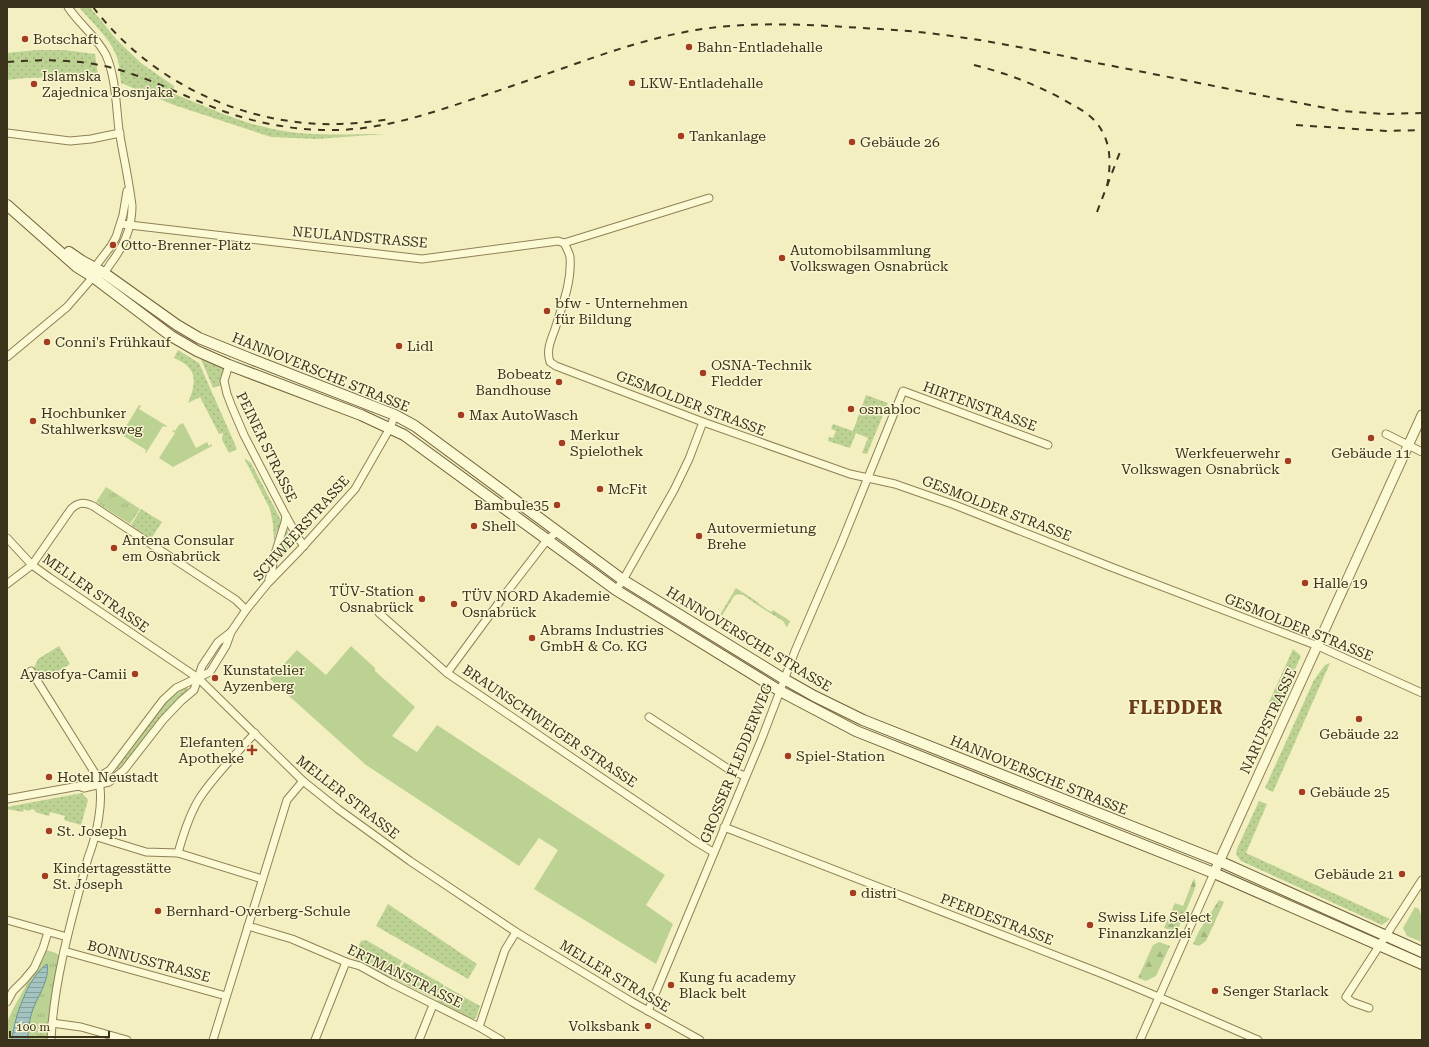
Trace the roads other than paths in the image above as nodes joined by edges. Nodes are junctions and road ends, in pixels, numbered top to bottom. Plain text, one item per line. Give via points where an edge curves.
1 (68, 7) edge
2 (7, 133) edge
3 (120, 133) junction
4 (129, 181) junction
5 (709, 198) dead end
6 (7, 205) edge
7 (120, 224) junction
8 (130, 225) junction
9 (564, 243) junction
10 (94, 272) junction
11 (104, 273) junction
12 (8, 353) edge
13 (230, 365) junction
14 (903, 391) joint
15 (395, 415) junction
16 (1422, 415) edge
17 (703, 422) junction
18 (390, 428) junction
19 (1386, 434) dead end
20 (1048, 445) dead end
21 (1408, 445) junction
22 (1422, 452) edge
23 (868, 478) junction
24 (286, 516) junction
25 (558, 531) junction
26 (7, 538) edge
27 (547, 540) junction
28 (304, 546) junction
29 (32, 565) junction
30 (624, 580) junction
31 (268, 583) junction
32 (7, 584) edge
33 (616, 590) junction
34 (246, 610) junction
35 (379, 613) dead end
36 (1318, 646) junction
37 (31, 671) dead end
38 (447, 673) junction
39 (198, 678) junction
40 (784, 679) junction
41 (780, 692) junction
42 (1422, 693) edge
43 (649, 717) dead end
44 (255, 733) junction
45 (745, 776) junction
46 (99, 781) junction
47 (303, 781) junction
48 (7, 799) edge
49 (724, 827) junction
50 (94, 836) junction
51 (713, 852) junction
52 (178, 853) junction
53 (1219, 861) junction
54 (1214, 873) junction
55 (262, 879) junction
56 (1422, 880) edge
57 (7, 920) edge
58 (248, 926) junction
59 (48, 932) junction
60 (516, 932) junction
61 (67, 936) junction
62 (1386, 937) junction
63 (1379, 946) junction
64 (64, 951) junction
65 (1422, 952) edge
66 (346, 962) junction
67 (1422, 964) edge
68 (226, 996) junction
69 (1159, 998) junction
70 (7, 1002) edge
71 (433, 1005) junction
72 (1369, 1008) dead end
73 (648, 1011) junction
74 (52, 1023) junction
75 (479, 1027) junction
76 (51, 1040) edge
77 (127, 1040) edge
78 (213, 1040) edge
79 (315, 1040) edge
80 (419, 1040) edge
81 (502, 1040) edge
82 (700, 1040) edge
83 (1140, 1040) edge
84 (1258, 1040) edge

1 - 3 street via 105,54 111,70
2 - 3 street via 70,141
3 - 4 street
4 - 7 street
4 - 8 street via 132,206
5 - 9 street, NEULANDSTRASSE
6 - 10 main road via 77,267
7 - 8 street, NEULANDSTRASSE
7 - 10 street via 116,238
8 - 9 street, NEULANDSTRASSE via 422,259 558,241
8 - 11 street via 117,256
9 - 17 street, GESMOLDER STRASSE via 570,256 569,274 564,301 549,346 550,362
10 - 11 main road, HANNOVERSCHE STRASSE
10 - 12 street via 67,307
10 - 13 main road, HANNOVERSCHE STRASSE via 172,336 197,351
11 - 15 main road, HANNOVERSCHE STRASSE via 199,338
13 - 18 main road, HANNOVERSCHE STRASSE
13 - 24 street, PEINER STRASSE via 224,381 227,394 244,435
14 - 20 street, HIRTENSTRASSE
14 - 23 street, GROSSER FLEDDERWEG
15 - 18 street, SCHWEERSTRASSE
15 - 25 main road, HANNOVERSCHE STRASSE via 415,426
16 - 21 street, NARUPSTRASSE
17 - 23 street, GESMOLDER STRASSE
17 - 30 street via 674,490
18 - 27 main road, HANNOVERSCHE STRASSE via 404,435
18 - 28 street, SCHWEERSTRASSE via 355,490
19 - 21 street
21 - 22 street
21 - 36 street, NARUPSTRASSE
23 - 36 street, GESMOLDER STRASSE via 902,486 949,503
23 - 40 street, GROSSER FLEDDERWEG
24 - 28 street, PEINER STRASSE
24 - 31 street, PEINER STRASSE
25 - 27 street
25 - 30 main road, HANNOVERSCHE STRASSE
26 - 29 street, MELLER STRASSE
27 - 33 main road, HANNOVERSCHE STRASSE
27 - 38 street
28 - 31 street, SCHWEERSTRASSE
29 - 32 street
29 - 34 street via 70,509 75,504 87,503 229,596
29 - 39 street, MELLER STRASSE
30 - 33 street
30 - 40 main road, HANNOVERSCHE STRASSE
31 - 34 street, SCHWEERSTRASSE
33 - 41 main road, HANNOVERSCHE STRASSE
34 - 39 street, SCHWEERSTRASSE via 231,632 218,642 202,666
35 - 38 street, BRAUNSCHWEIGER STRASSE
36 - 42 street, GESMOLDER STRASSE
36 - 53 street, NARUPSTRASSE
37 - 46 street
38 - 51 street, BRAUNSCHWEIGER STRASSE
39 - 44 street, MELLER STRASSE
39 - 46 street via 176,688 163,700
39 - 46 street, SCHWEERSTRASSE via 194,690 163,720 124,770 108,782
40 - 41 street, GROSSER FLEDDERWEG
40 - 53 main road, HANNOVERSCHE STRASSE via 863,720
41 - 45 street, GROSSER FLEDDERWEG
41 - 54 main road, HANNOVERSCHE STRASSE via 856,731
43 - 45 street via 730,770
44 - 47 street, MELLER STRASSE
44 - 52 street via 200,798 183,834
45 - 49 street, GROSSER FLEDDERWEG
46 - 48 street via 84,788 79,786
46 - 50 street via 100,803
47 - 55 street via 287,800
47 - 60 street, MELLER STRASSE via 410,861
49 - 51 street, GROSSER FLEDDERWEG
49 - 69 street, PFERDESTRASSE
50 - 52 street via 146,852
50 - 61 street
51 - 73 street, GROSSER FLEDDERWEG
52 - 55 street
53 - 54 street, NARUPSTRASSE
53 - 62 main road, HANNOVERSCHE STRASSE
54 - 63 main road, HANNOVERSCHE STRASSE
54 - 69 street, NARUPSTRASSE
55 - 58 street
56 - 62 street
57 - 59 street
58 - 66 street, ERTMANSTRASSE via 292,939
58 - 68 street
59 - 61 street
59 - 70 street via 34,968 13,991
60 - 73 street, MELLER STRASSE
60 - 75 street via 505,950
61 - 64 street
62 - 63 street
62 - 65 main road, HANNOVERSCHE STRASSE
63 - 67 main road, HANNOVERSCHE STRASSE
63 - 72 street via 1346,997
64 - 68 street, BONNUSSTRASSE
64 - 74 street
66 - 71 street, ERTMANSTRASSE via 360,966
66 - 79 street
68 - 78 street
69 - 83 street, NARUPSTRASSE
69 - 84 street, PFERDESTRASSE
71 - 75 street, ERTMANSTRASSE
71 - 80 street
73 - 82 street, MELLER STRASSE
74 - 76 street
74 - 77 street via 81,1026
75 - 81 street, ERTMANSTRASSE

